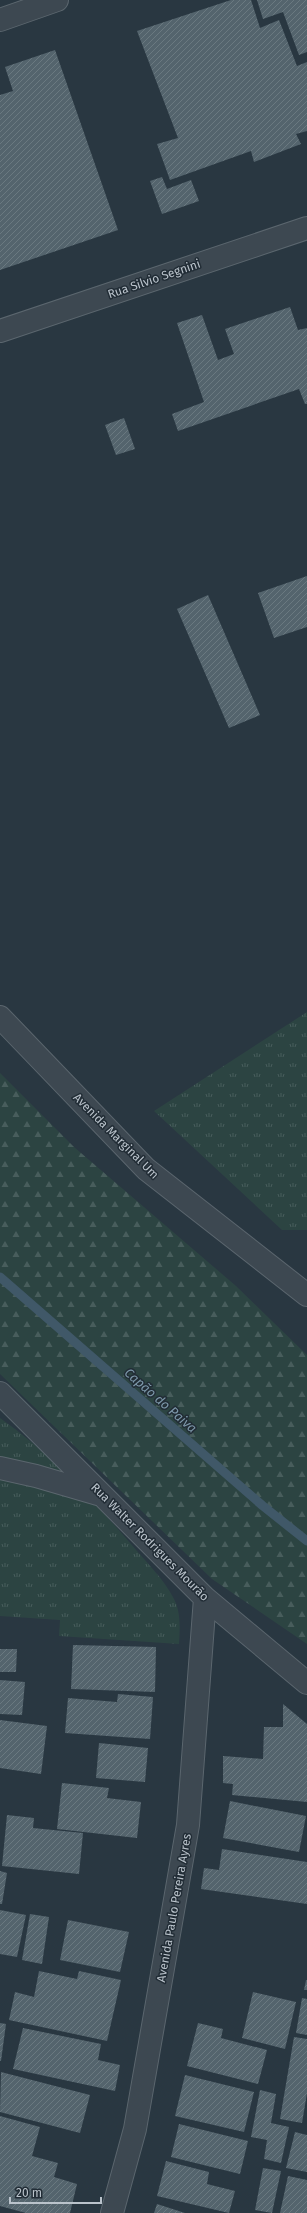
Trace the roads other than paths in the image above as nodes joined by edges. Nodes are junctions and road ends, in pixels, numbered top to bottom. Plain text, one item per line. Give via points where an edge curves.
1 (57, 0) edge
2 (0, 20) edge
3 (307, 228) edge
4 (0, 330) edge
5 (0, 1018) edge
6 (280, 1274) junction
7 (307, 1274) edge
8 (307, 1295) edge
9 (0, 1393) edge
10 (0, 1468) edge
11 (104, 1496) junction
12 (205, 1598) junction
13 (307, 1683) edge
14 (112, 2213) edge

1 - 2 street
3 - 4 street, Rua Silvio Segnini
5 - 6 street, Avenida Marginal Um via 146,1168
6 - 7 street
6 - 8 street, Avenida Marginal Um
9 - 11 street, Rua Walter Rodrigues Mourão
10 - 11 street
11 - 12 street, Rua Walter Rodrigues Mourão
12 - 13 street, Rua Walter Rodrigues Mourão
12 - 14 street, Avenida Paulo Pereira Ayres via 188,1825 135,2129

